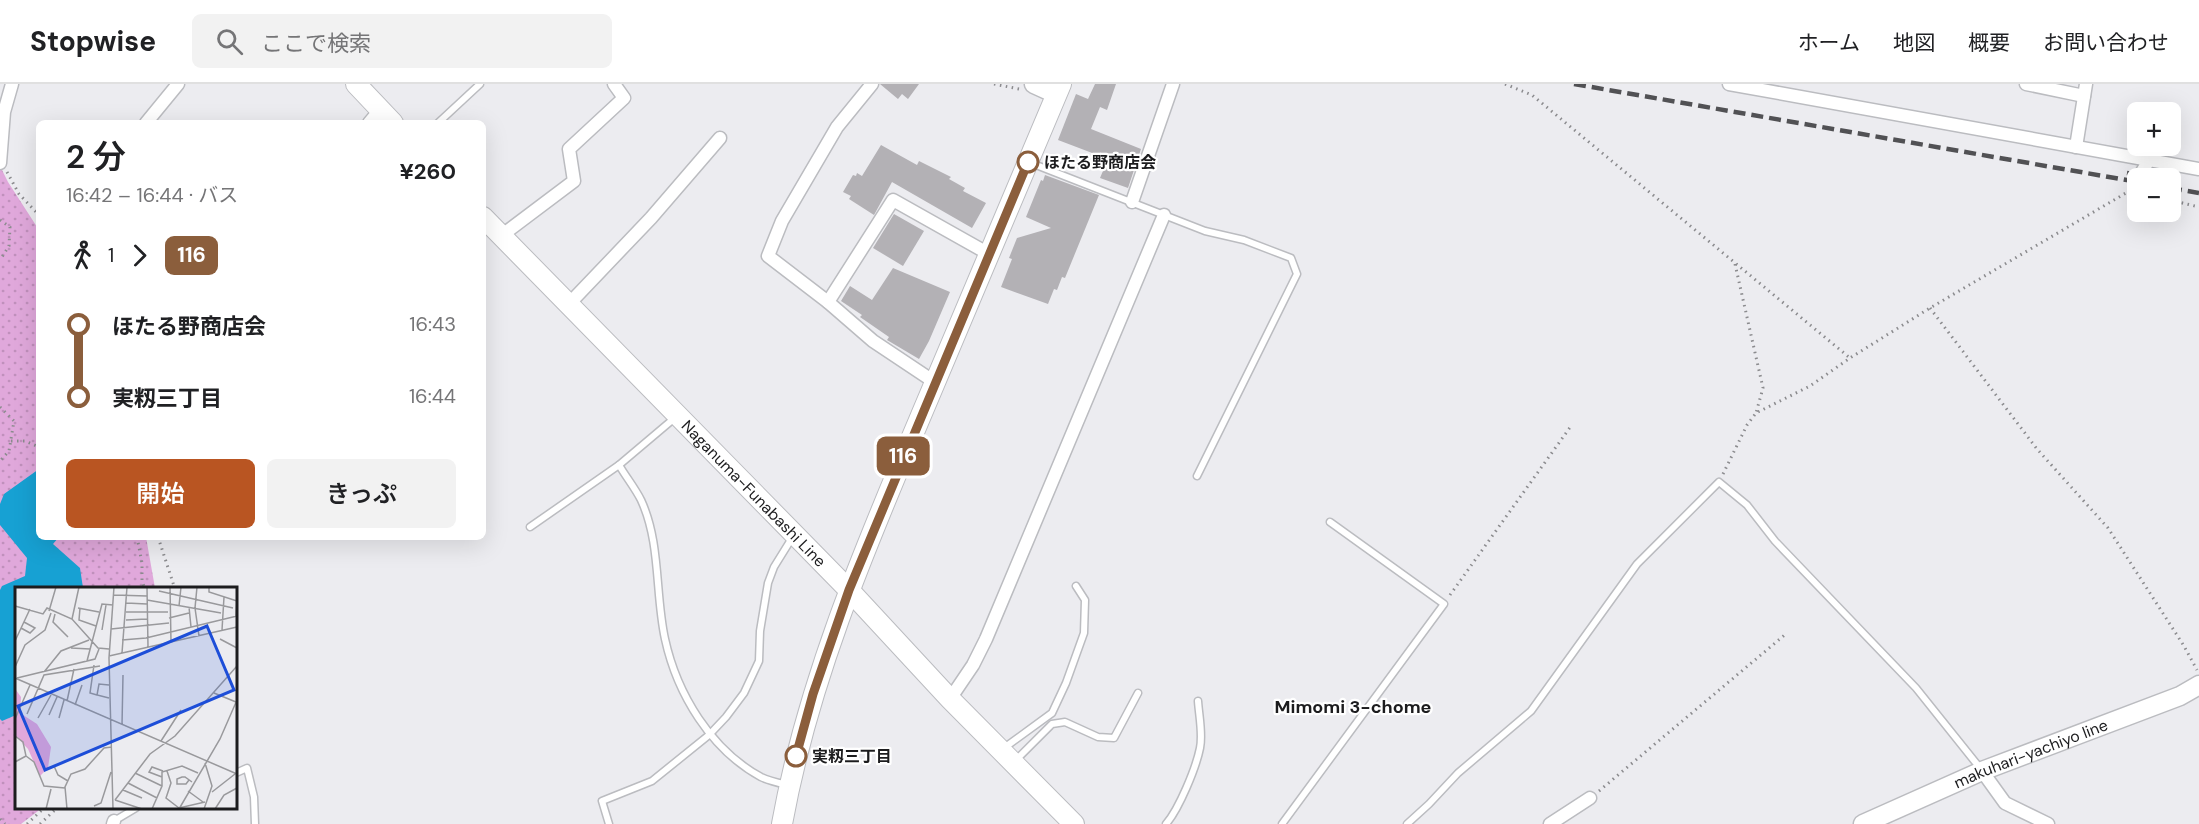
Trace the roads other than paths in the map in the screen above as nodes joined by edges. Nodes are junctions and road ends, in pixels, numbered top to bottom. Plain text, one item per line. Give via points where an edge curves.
1 (12, 84) edge
2 (178, 84) edge
3 (356, 84) edge
4 (480, 84) edge
5 (614, 84) edge
6 (872, 84) edge
7 (1173, 84) edge
8 (1729, 84) edge
9 (2025, 84) edge
10 (1029, 87) edge
11 (1780, 88) edge
12 (1059, 89) edge
13 (2085, 90) edge
14 (381, 119) edge
15 (148, 120) edge
16 (441, 120) edge
17 (720, 138) dead end
18 (2076, 147) junction
19 (2149, 160) junction
20 (1028, 162) junction
21 (1, 163) edge
22 (2145, 168) edge
23 (2199, 169) edge
24 (1132, 202) junction
25 (1164, 215) junction
26 (486, 221) edge
27 (501, 236) junction
28 (989, 254) junction
29 (828, 302) junction
30 (568, 306) junction
31 (936, 382) junction
32 (677, 416) junction
33 (619, 465) junction
34 (1197, 476) dead end
35 (1330, 522) dead end
36 (530, 527) dead end
37 (794, 535) junction
38 (1076, 586) dead end
39 (849, 590) junction
40 (2199, 685) edge
41 (1138, 693) dead end
42 (950, 699) junction
43 (1198, 701) dead end
44 (710, 735) junction
45 (1007, 757) junction
46 (1982, 771) junction
47 (237, 773) edge
48 (789, 785) junction
49 (1590, 798) road end
50 (133, 809) edge
51 (113, 822) edge
52 (255, 824) edge
53 (609, 824) edge
54 (782, 824) edge
55 (1074, 824) edge
56 (1166, 824) edge
57 (1282, 824) edge
58 (1407, 824) edge
59 (1550, 824) edge
60 (1863, 824) edge
61 (2048, 824) edge

1 - 21 street via 4,112
2 - 15 street
3 - 14 main road
4 - 16 lane
5 - 27 street via 624,98 569,149 574,181
6 - 29 street via 837,127 810,171 768,256
7 - 24 street
8 - 11 street
9 - 13 street
10 - 12 main road
11 - 18 street
12 - 20 main road
13 - 18 street
17 - 30 street
18 - 19 street
19 - 22 street
19 - 23 street
20 - 24 lane
20 - 28 main road
24 - 25 lane
25 - 34 lane via 1291,258 1297,274
25 - 42 street via 986,639
26 - 27 main road, Naganuma-Funabashi Line
27 - 30 main road, Naganuma-Funabashi Line
28 - 29 street via 893,200
28 - 31 main road
29 - 31 street via 873,341
30 - 32 main road, Naganuma-Funabashi Line
31 - 39 main road
32 - 33 lane
32 - 37 main road, Naganuma-Funabashi Line
33 - 36 lane
33 - 44 lane via 641,501 652,538 665,639 673,668
35 - 57 lane via 1444,604
37 - 39 main road, Naganuma-Funabashi Line
37 - 44 lane via 768,583 759,662 744,693
38 - 45 lane via 1085,600 1084,633 1066,682 1052,713
39 - 42 main road, Naganuma-Funabashi Line
39 - 48 main road via 813,694
40 - 46 main road, makuhari-yachiyo line via 2180,696
41 - 45 lane via 1114,738 1098,737 1065,722 1052,724
42 - 45 main road, Naganuma-Funabashi Line
43 - 56 lane via 1200,747 1185,792
44 - 48 lane via 731,757 763,778
44 - 53 lane via 652,781 602,801
45 - 55 main road, Naganuma-Funabashi Line
46 - 58 lane via 1916,688 1775,541 1747,505 1719,482 1637,564 1531,711 1458,773
46 - 60 main road, makuhari-yachiyo line
46 - 61 street via 2005,803
47 - 52 lane via 247,768
48 - 54 main road
49 - 59 street
50 - 51 lane

